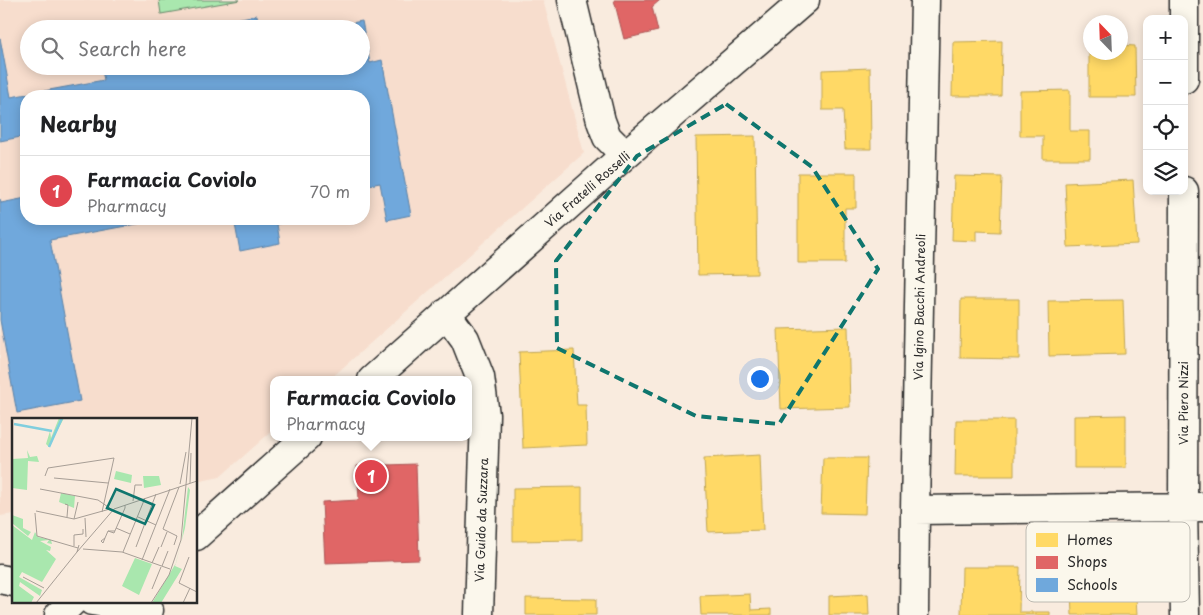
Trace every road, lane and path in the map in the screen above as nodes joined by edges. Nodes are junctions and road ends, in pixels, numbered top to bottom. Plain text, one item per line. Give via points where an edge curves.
1 (572, 0) edge
2 (805, 0) edge
3 (925, 0) edge
4 (1184, 0) edge
5 (1184, 60) edge
6 (625, 155) junction
7 (1184, 195) edge
8 (446, 313) junction
9 (376, 376) edge
10 (303, 441) edge
11 (1193, 507) edge
12 (915, 510) junction
13 (198, 534) edge
14 (1190, 548) edge
15 (72, 602) edge
16 (99, 602) edge
17 (1186, 602) edge
18 (150, 609) edge
19 (59, 615) edge
20 (479, 615) edge
21 (914, 615) edge
22 (1185, 615) edge

1 - 6 street via 601,120 607,137
2 - 6 street, Via Fratelli Rosselli
3 - 12 street, Via Igino Bacchi Andreoli
4 - 5 street
6 - 8 street, Via Fratelli Rosselli
7 - 11 street, Via Piero Nizzi
8 - 9 street, Via Fratelli Rosselli
8 - 20 street, Via Guido da Suzzara via 465,339 480,376 484,415
10 - 13 street
11 - 12 street
11 - 14 street, Via Piero Nizzi
12 - 21 street, Via Igino Bacchi Andreoli
15 - 19 street
16 - 18 street
17 - 22 street, Via Piero Nizzi

